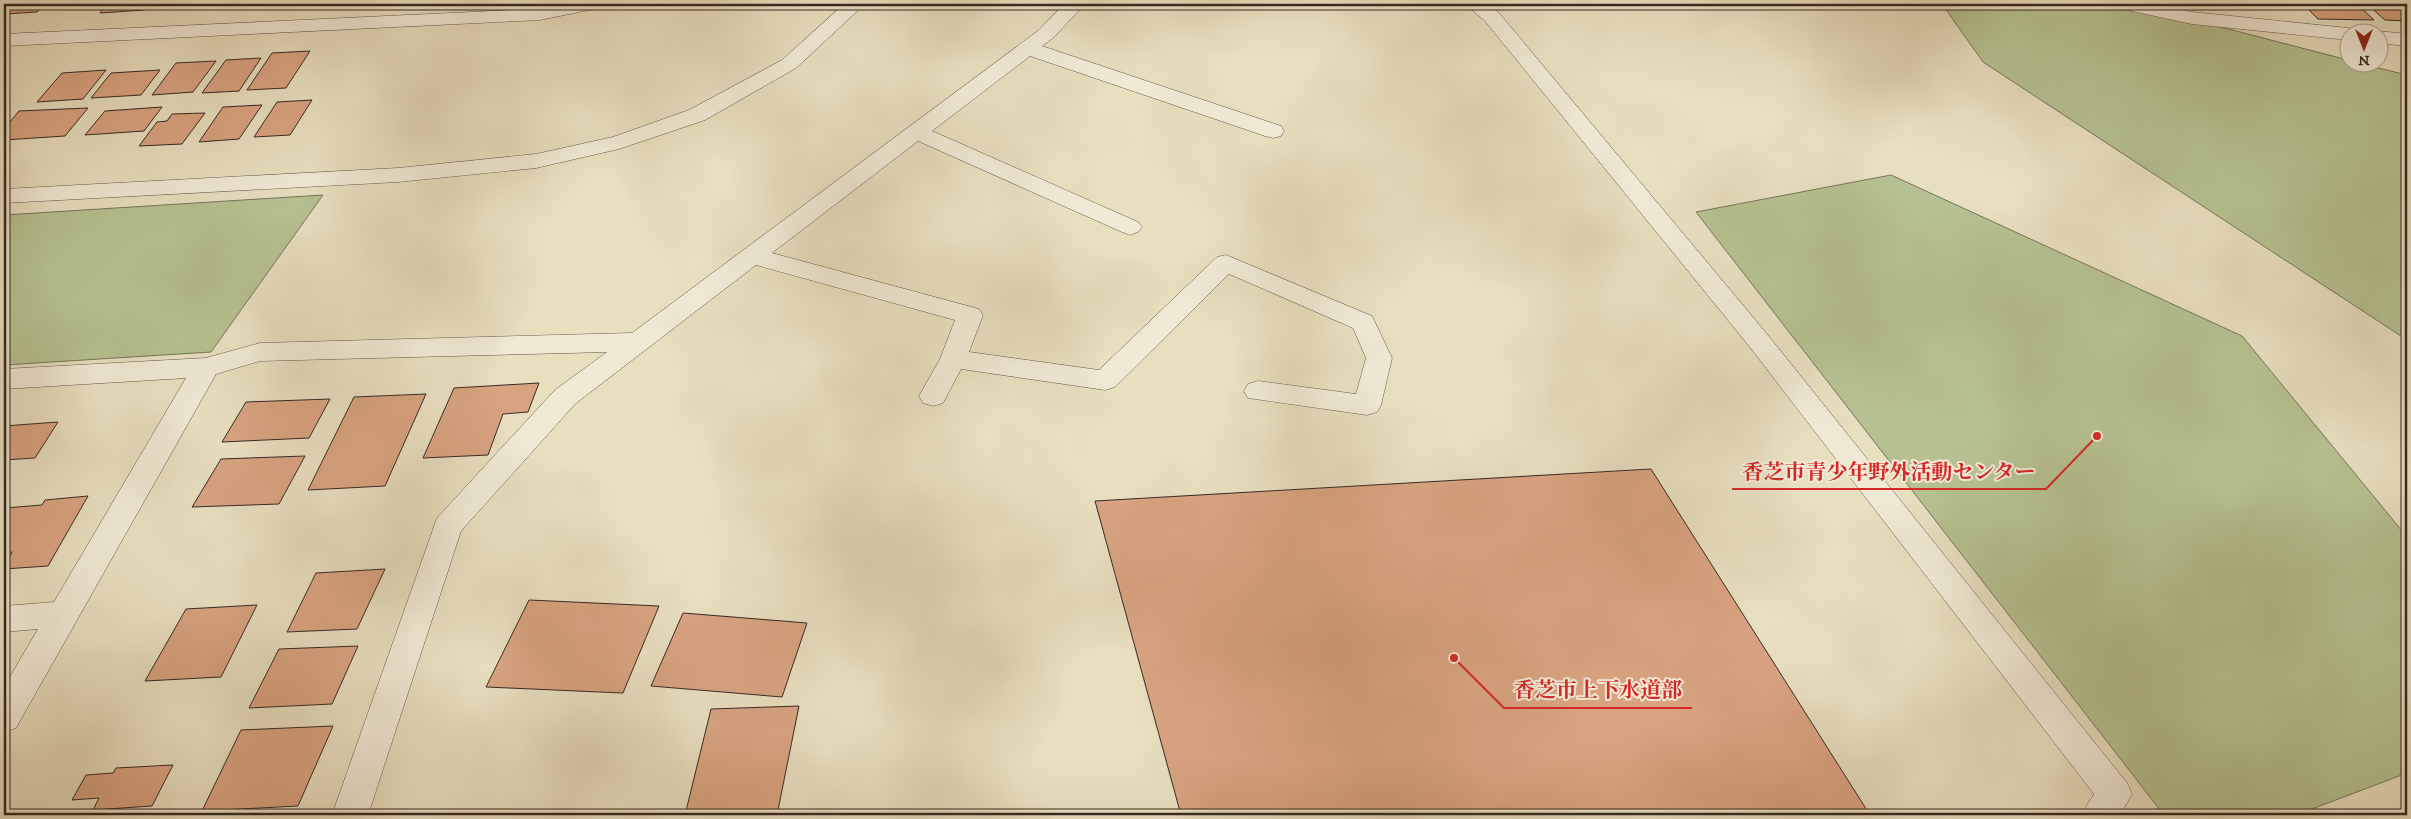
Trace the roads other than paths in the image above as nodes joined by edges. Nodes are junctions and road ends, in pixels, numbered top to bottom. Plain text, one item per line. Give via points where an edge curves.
1 (592, 4) edge
2 (855, 4) edge
3 (1075, 4) edge
4 (1475, 4) edge
5 (2125, 4) edge
6 (2338, 33) edge
7 (2388, 38) edge
8 (4, 40) edge
9 (2407, 40) edge
10 (1028, 48) junction
11 (1273, 131) dead end
12 (916, 132) junction
13 (4, 196) edge
14 (1130, 226) dead end
15 (752, 256) junction
16 (638, 342) junction
17 (953, 359) junction
18 (206, 367) junction
19 (4, 379) edge
20 (1258, 391) dead end
21 (933, 396) dead end
22 (62, 614) junction
23 (4, 619) edge
24 (4, 717) edge
25 (350, 815) edge
26 (2099, 815) edge

1 - 8 street via 540,14 493,17
2 - 13 street via 789,64 697,115 619,142 546,159 398,175
3 - 10 street
4 - 26 street via 1492,17 1758,340 2115,794
5 - 6 street via 2192,18
7 - 9 street
10 - 11 street
10 - 12 street
12 - 14 street
12 - 15 street
15 - 16 street
15 - 17 street via 970,315
16 - 18 street via 260,352
16 - 25 street via 565,397 448,526
17 - 20 street via 1105,380 1226,263 1363,322 1379,358 1367,405
17 - 21 street
18 - 19 street
18 - 22 street
22 - 23 street
22 - 24 street

